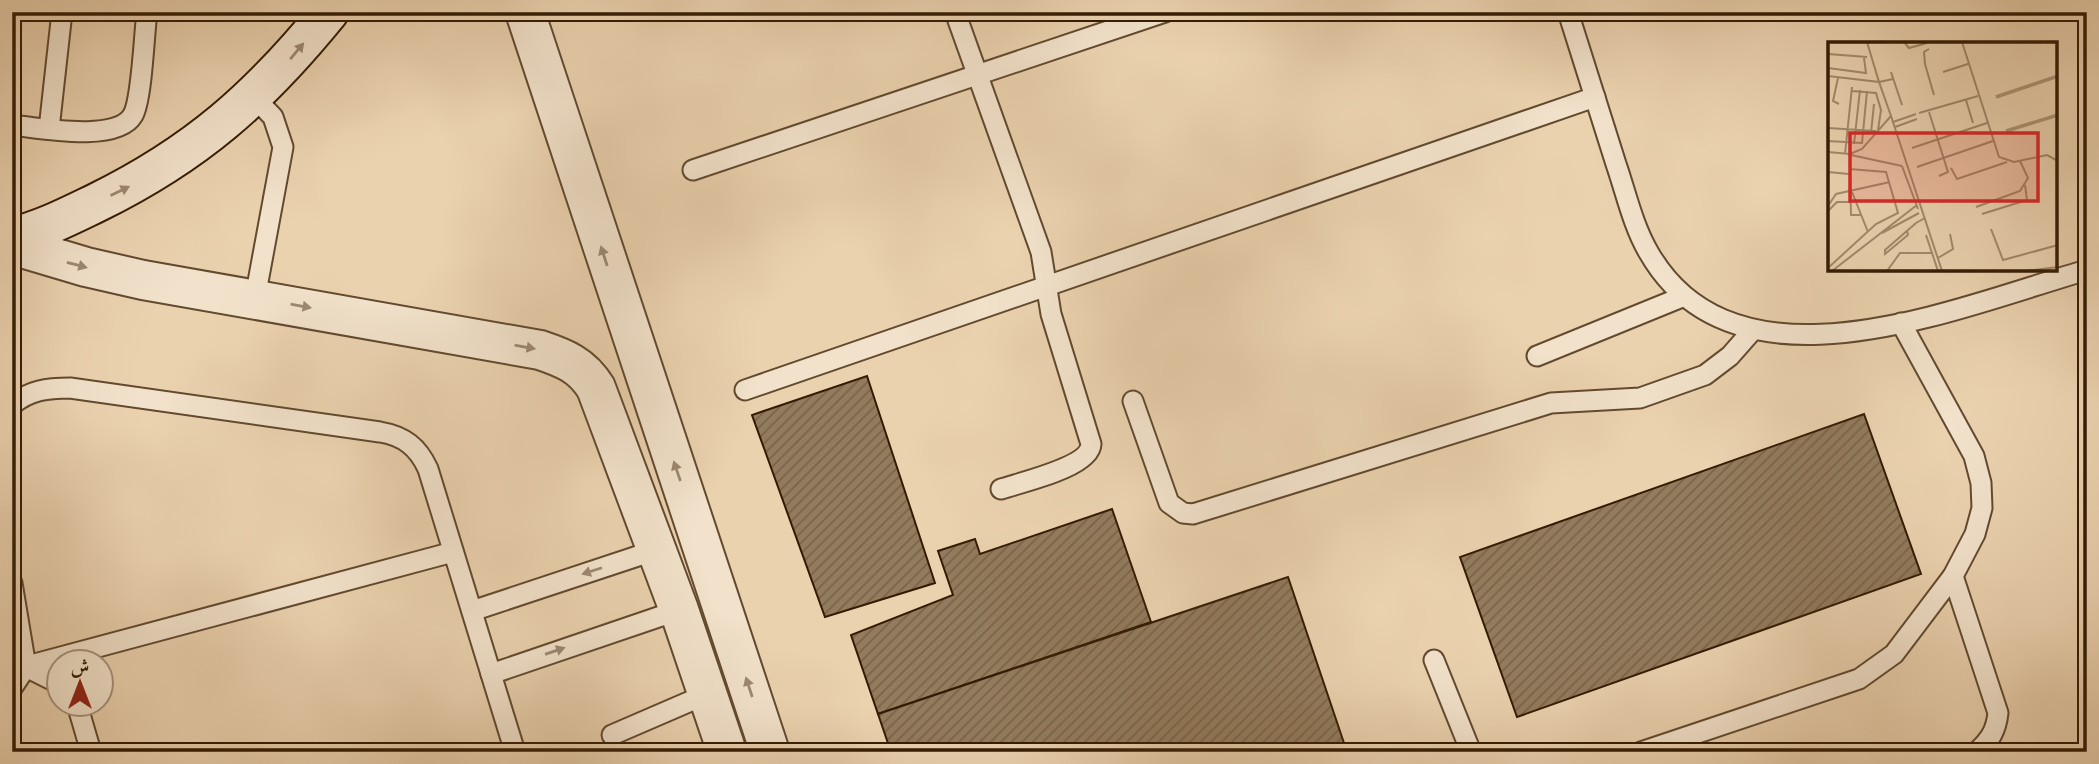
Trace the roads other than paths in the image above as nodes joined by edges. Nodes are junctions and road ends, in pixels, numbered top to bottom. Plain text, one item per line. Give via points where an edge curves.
1 (62, 12) edge
2 (147, 12) edge
3 (329, 12) edge
4 (525, 12) edge
5 (955, 12) edge
6 (1165, 12) edge
7 (1568, 12) edge
8 (978, 75) junction
9 (254, 97) junction
10 (1595, 97) junction
11 (12, 125) edge
12 (49, 129) junction
13 (693, 170) dead end
14 (12, 237) edge
15 (12, 244) edge
16 (2087, 270) edge
17 (1046, 286) junction
18 (1682, 297) junction
19 (256, 298) junction
20 (1901, 323) junction
21 (1752, 331) junction
22 (631, 338) junction
23 (1537, 356) dead end
24 (586, 373) junction
25 (745, 390) dead end
26 (1133, 401) dead end
27 (12, 405) edge
28 (1001, 489) dead end
29 (700, 536) junction
30 (656, 550) junction
31 (453, 552) junction
32 (1953, 576) junction
33 (12, 583) edge
34 (678, 610) junction
35 (472, 611) junction
36 (1434, 660) dead end
37 (19, 669) edge
38 (491, 674) junction
39 (46, 679) edge
40 (12, 688) edge
41 (707, 694) junction
42 (81, 718) edge
43 (612, 735) dead end
44 (91, 752) edge
45 (515, 752) edge
46 (727, 752) edge
47 (770, 752) edge
48 (1471, 752) edge
49 (1641, 752) edge
50 (1977, 752) edge

1 - 12 lane
2 - 12 lane via 132,117 108,130
9 -> 3 street
22 -> 4 street
5 - 8 lane
6 - 8 lane
7 - 10 lane
8 - 13 lane
8 - 17 lane via 1041,252
14 -> 9 street via 53,224 132,185 210,135
9 - 19 lane via 273,117 283,147
10 - 17 lane
10 - 18 lane via 1647,250
11 - 12 lane
15 -> 19 street via 109,272
16 - 20 lane
17 - 25 lane
17 - 28 lane via 1091,450 1082,461
18 - 21 lane
18 - 23 lane
19 -> 24 street via 540,350 568,360
20 - 21 lane via 1832,334
20 - 32 lane via 1974,456 1981,483 1982,508 1975,534
21 - 26 lane via 1730,356 1704,374 1640,398 1551,403 1193,514 1169,503
22 - 24 street
29 -> 22 street
24 - 30 street via 596,388
27 - 31 lane via 46,388 70,388 395,435 421,454
29 - 30 street
47 -> 29 street
30 - 34 street
30 -> 35 lane
31 - 35 lane
31 - 37 lane
32 - 49 lane via 1894,654 1859,679
32 - 50 lane via 1998,713 1990,740
33 - 37 lane
38 -> 34 lane
34 - 41 street
35 - 38 lane
36 - 48 lane
37 - 39 lane
37 - 40 lane
38 - 45 lane
41 - 43 lane
41 - 46 street
42 - 44 lane

